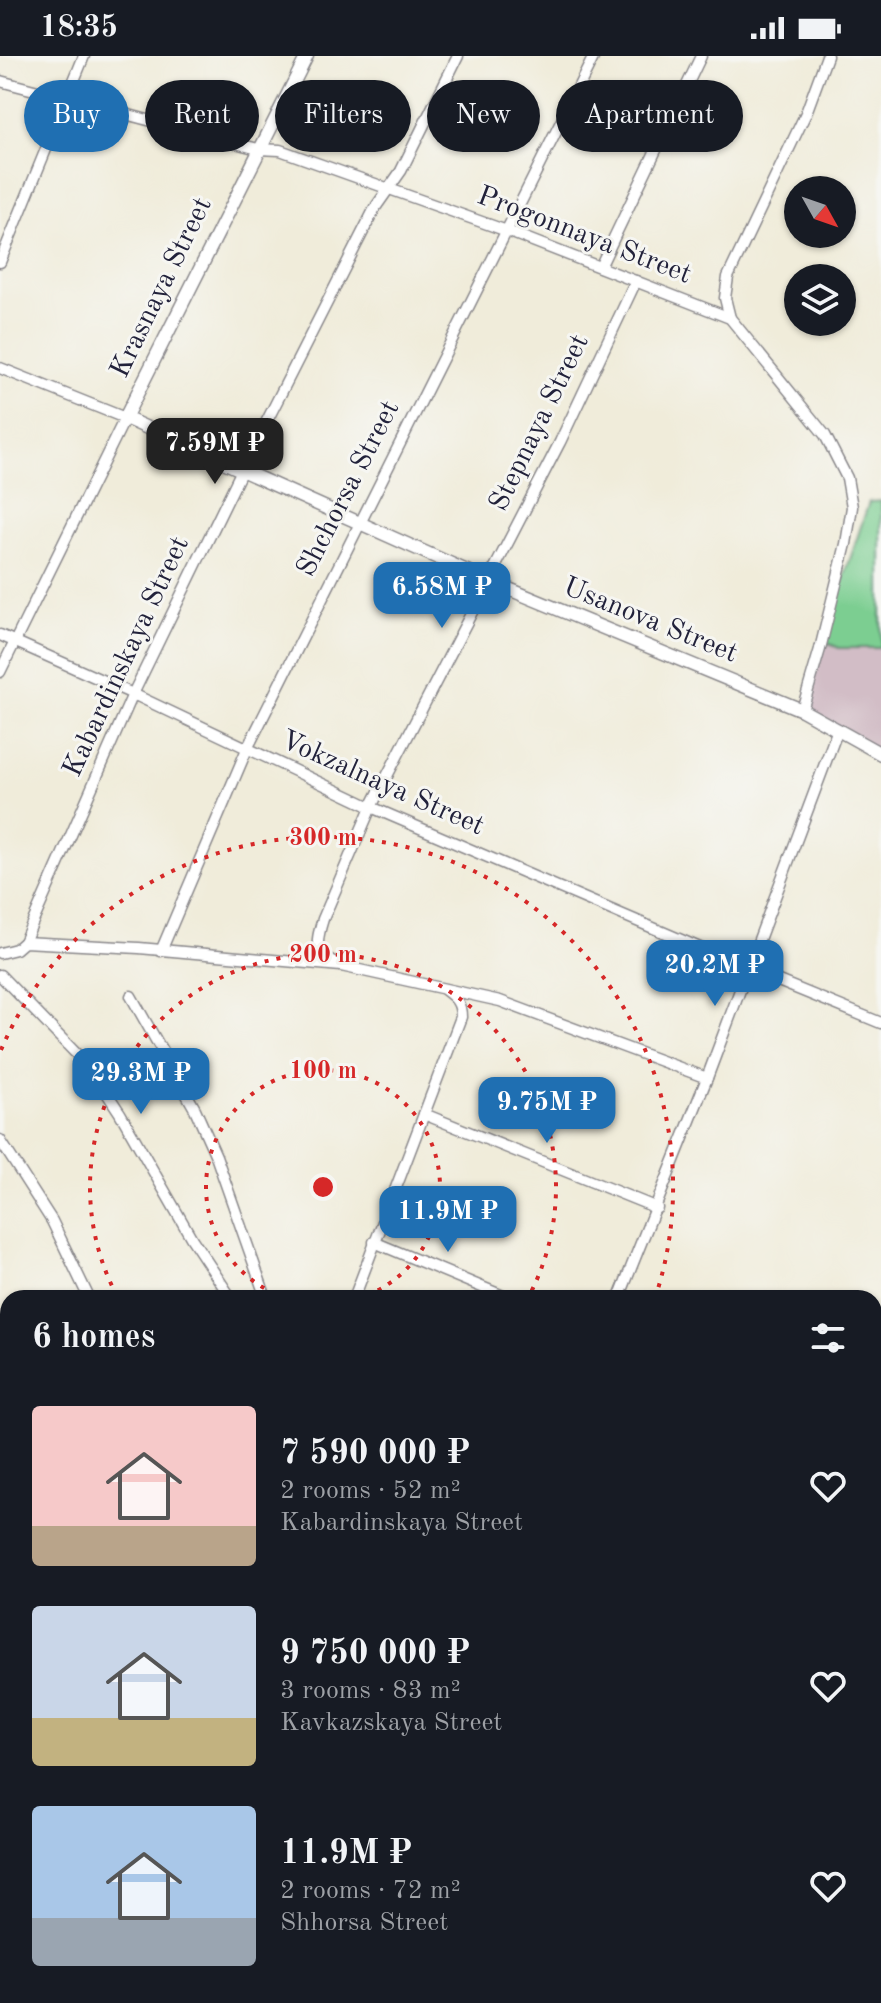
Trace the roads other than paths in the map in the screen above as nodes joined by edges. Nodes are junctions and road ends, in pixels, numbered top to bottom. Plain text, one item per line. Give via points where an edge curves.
1 (84, 56) edge
2 (307, 56) edge
3 (458, 56) edge
4 (594, 56) edge
5 (701, 56) edge
6 (827, 56) edge
7 (75, 80) edge
8 (0, 81) edge
9 (24, 87) edge
10 (259, 147) edge
11 (259, 149) edge
12 (45, 152) edge
13 (257, 152) edge
14 (389, 188) junction
15 (507, 231) junction
16 (0, 262) edge
17 (600, 267) junction
18 (636, 281) junction
19 (730, 318) junction
20 (0, 368) edge
21 (125, 418) junction
22 (242, 470) junction
23 (361, 523) junction
24 (487, 580) junction
25 (0, 635) edge
26 (15, 641) junction
27 (0, 672) edge
28 (133, 694) junction
29 (802, 710) junction
30 (838, 729) junction
31 (247, 749) junction
32 (881, 754) edge
33 (371, 807) junction
34 (24, 942) junction
35 (161, 951) junction
36 (0, 953) edge
37 (341, 966) junction
38 (749, 969) junction
39 (0, 975) edge
40 (444, 989) junction
41 (131, 996) dead end
42 (881, 1023) edge
43 (707, 1078) junction
44 (424, 1114) junction
45 (0, 1140) edge
46 (657, 1208) junction
47 (374, 1242) junction
48 (85, 1290) edge
49 (226, 1290) edge
50 (263, 1290) edge
51 (357, 1290) edge
52 (489, 1290) edge
53 (622, 1290) edge

1 - 7 street
2 - 10 main road, Krasnaya Street
3 - 14 street, Kabardinskaya Street
4 - 15 street, Shchorsa Street
5 - 17 street
6 - 19 street via 806,113 728,277 725,298
8 - 9 street, Progonnaya Street
11 - 14 street, Progonnaya Street via 280,150
12 - 16 street
13 - 21 main road, Krasnaya Street
14 - 15 street, Progonnaya Street
14 - 22 street, Kabardinskaya Street
15 - 17 street, Progonnaya Street
15 - 23 street, Shchorsa Street
17 - 18 street, Progonnaya Street
18 - 19 street, Progonnaya Street
18 - 24 street, Stepnaya Street
19 - 29 street, Progonnaya Street via 825,435 847,478 852,507 846,544
20 - 21 street, Usanova Street
21 - 22 main road, Usanova Street
21 - 26 street, Krasnaya Street
22 - 23 main road, Usanova Street
22 - 28 street, Kabardinskaya Street
23 - 24 main road, Usanova Street
23 - 31 street, Shchorsa Street
24 - 29 main road, Usanova Street
24 - 33 street, Stepnaya Street
25 - 26 street, Vokzalnaya Street
26 - 27 street, Krasnaya Street
26 - 28 street, Vokzalnaya Street
28 - 31 street, Vokzalnaya Street
28 - 34 street, Kabardinskaya Street
29 - 30 main road, Usanova Street
30 - 32 main road, Usanova Street
30 - 38 street
31 - 33 street, Vokzalnaya Street
31 - 35 street, Shchorsa Street
33 - 37 street, Stepnaya Street via 317,937 325,958
33 - 38 street, Vokzalnaya Street
34 - 35 street
34 - 36 street
35 - 37 street
37 - 40 street
38 - 42 street, Vokzalnaya Street
38 - 43 street
39 - 49 street via 91,1069
40 - 43 street via 500,1001
40 - 44 street via 455,997 461,1017
41 - 50 street via 195,1109
43 - 46 street
44 - 46 street
44 - 47 street
45 - 48 street via 52,1221
46 - 53 street
47 - 51 street
47 - 52 street

